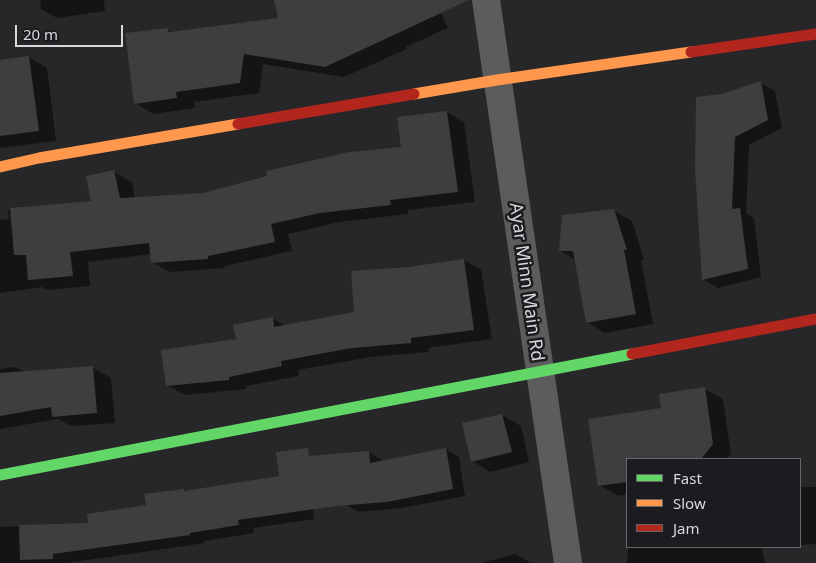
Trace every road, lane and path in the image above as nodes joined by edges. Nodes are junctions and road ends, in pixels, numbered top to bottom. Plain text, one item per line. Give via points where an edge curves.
1 (486, 0) edge
2 (816, 34) edge
3 (497, 80) junction
4 (0, 167) edge
5 (816, 319) edge
6 (539, 371) junction
7 (0, 475) edge
8 (568, 563) edge

1 - 3 street, Ayar Minn Main Rd
2 - 3 street
3 - 4 street
3 - 6 street, Ayar Minn Main Rd
5 - 6 street
6 - 7 street
6 - 8 street, Ayar Minn Main Rd

